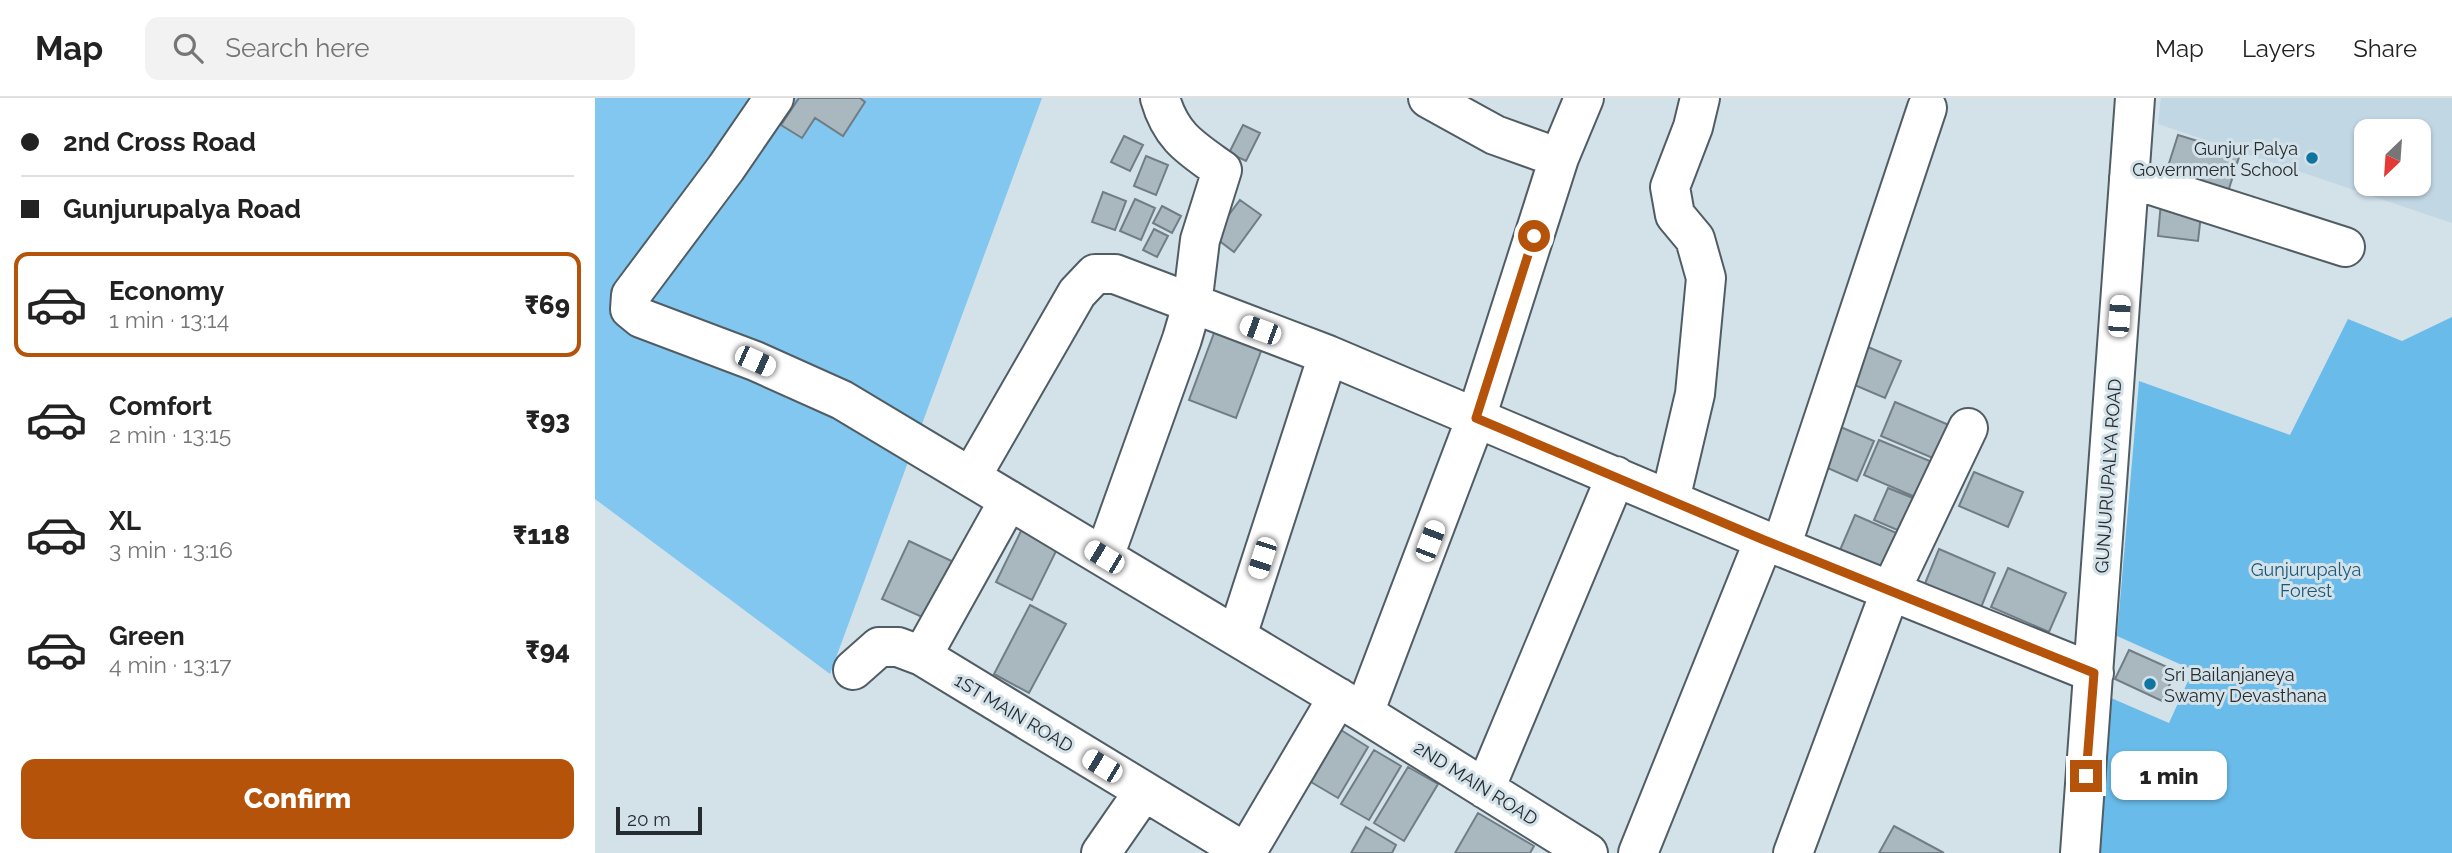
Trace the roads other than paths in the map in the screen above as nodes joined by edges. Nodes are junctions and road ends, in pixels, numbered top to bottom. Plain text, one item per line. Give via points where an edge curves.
1 (774, 98) edge
2 (1160, 98) edge
3 (1428, 98) edge
4 (1584, 98) edge
5 (1700, 98) edge
6 (2135, 98) edge
7 (1927, 108) dead end
8 (1559, 158) junction
9 (2129, 178) junction
10 (2345, 247) dead end
11 (1192, 305) junction
12 (1328, 355) junction
13 (1476, 418) junction
14 (1968, 428) dead end
15 (1616, 476) junction
16 (971, 477) junction
17 (1009, 500) junction
18 (1670, 500) junction
19 (1773, 544) junction
20 (1104, 557) junction
21 (1890, 592) junction
22 (1237, 636) junction
23 (922, 656) junction
24 (853, 670) dead end
25 (2094, 673) junction
26 (1351, 705) junction
27 (1485, 789) junction
28 (1144, 791) junction
29 (1101, 853) edge
30 (1246, 853) edge
31 (1588, 853) edge
32 (1638, 853) edge
33 (1793, 853) edge
34 (2080, 853) edge

1 - 16 street, 2ND MAIN ROAD via 631,295 630,309 641,318 842,400
2 - 11 street via 1167,123 1222,170 1200,240
3 - 8 street via 1495,135
4 - 8 street
5 - 18 street via 1669,187 1675,215 1695,239 1706,278 1695,394
6 - 9 street, GUNJURUPALYA ROAD
7 - 19 street
8 - 13 street
9 - 10 street
9 - 25 street, GUNJURUPALYA ROAD
11 - 12 street
11 - 16 street via 1115,274 1094,274 1077,293
11 - 20 street
12 - 13 street
12 - 22 street
13 - 15 street
13 - 26 street
14 - 21 street
15 - 18 street
15 - 27 street
16 - 17 street, 2ND MAIN ROAD
17 - 20 street, 2ND MAIN ROAD
17 - 23 street
18 - 19 street
19 - 21 street
19 - 32 street
20 - 22 street, 2ND MAIN ROAD
21 - 25 street
21 - 33 street
22 - 26 street, 2ND MAIN ROAD
23 - 24 street, 1ST MAIN ROAD via 898,647 880,647
23 - 28 street, 1ST MAIN ROAD
25 - 34 street, GUNJURUPALYA ROAD
26 - 27 street, 2ND MAIN ROAD
26 - 30 street
27 - 31 street, 2ND MAIN ROAD
28 - 29 street
28 - 30 street, 1ST MAIN ROAD

